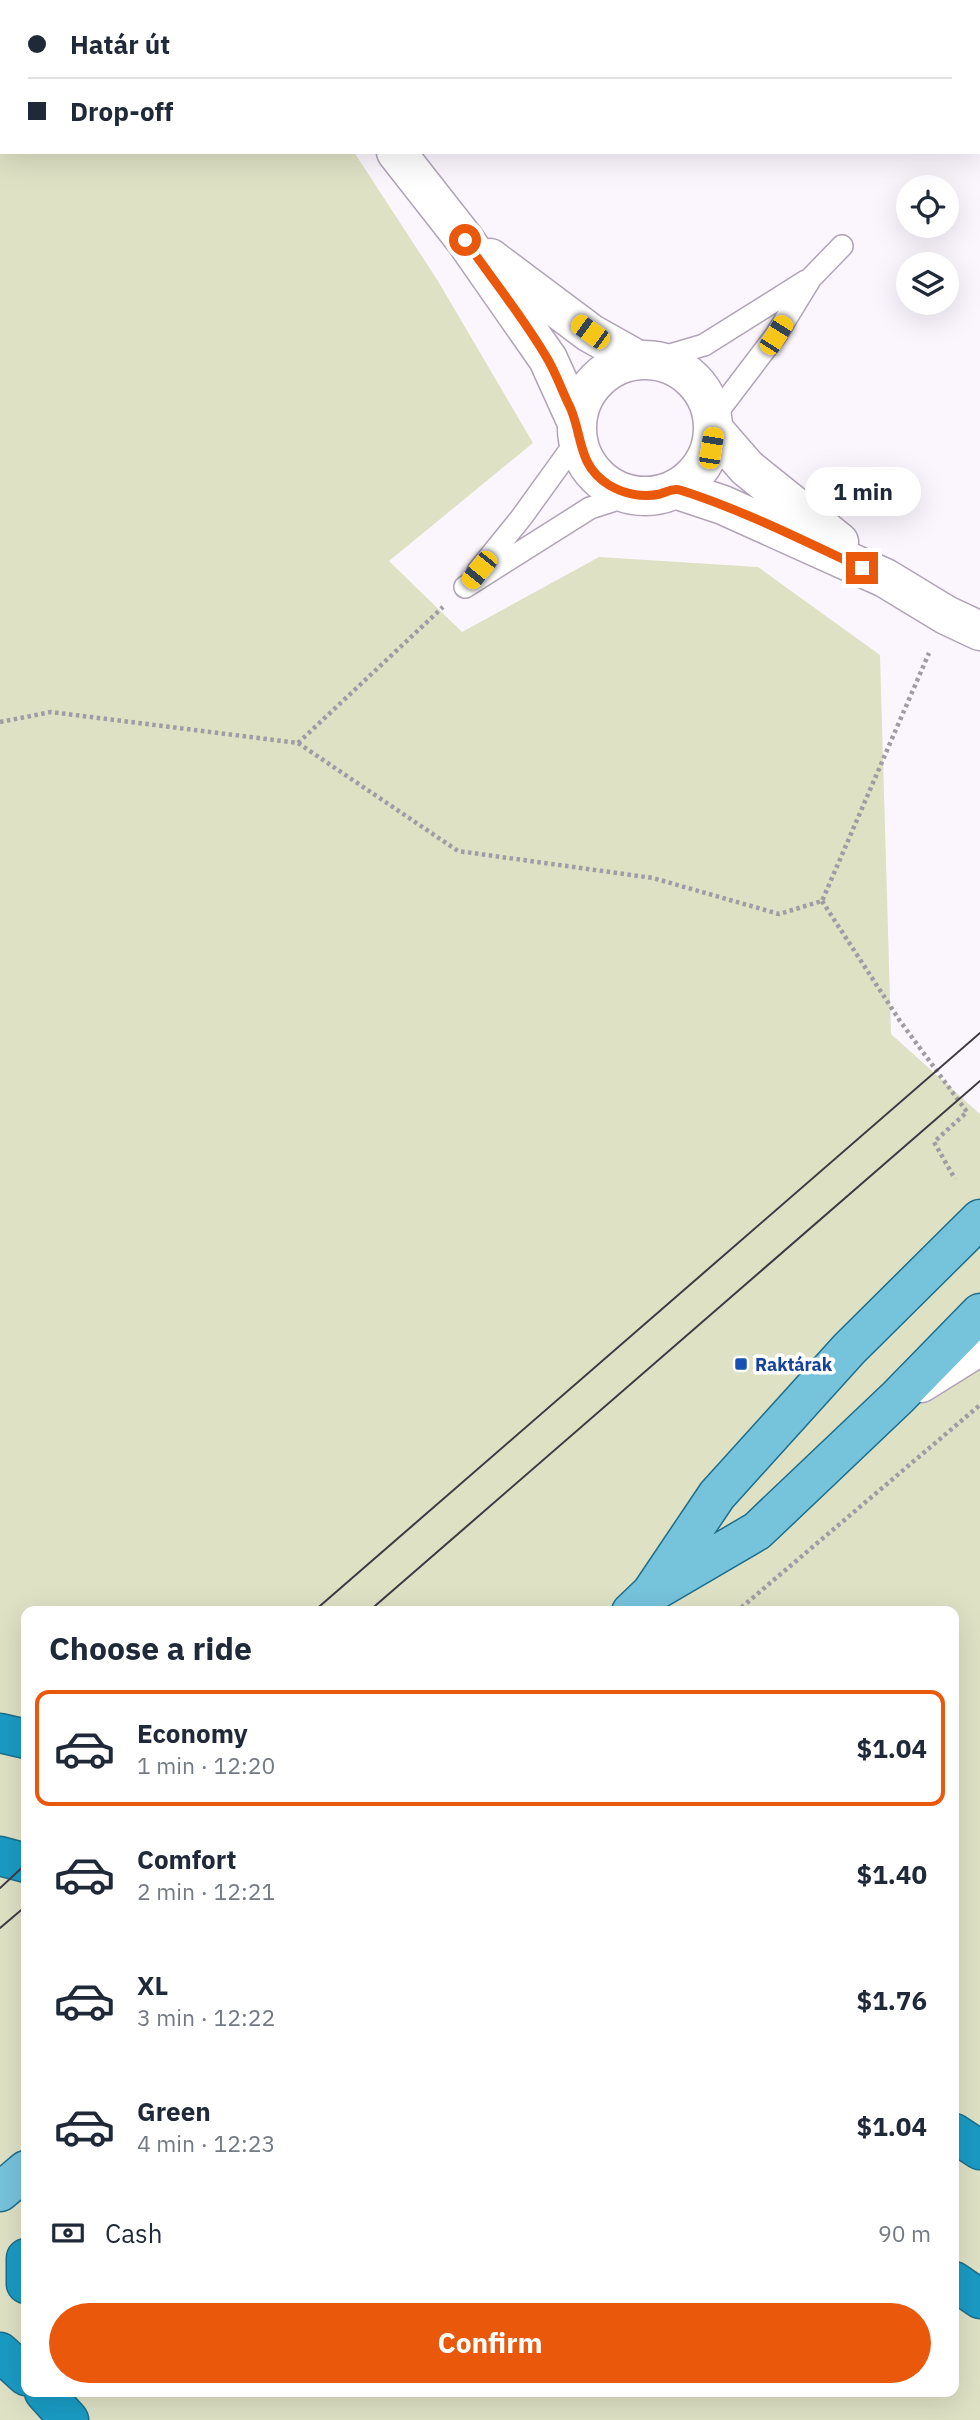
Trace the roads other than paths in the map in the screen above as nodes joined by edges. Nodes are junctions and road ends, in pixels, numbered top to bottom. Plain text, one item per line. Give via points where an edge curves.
1 (398, 154) edge
2 (465, 240) junction
3 (842, 246) dead end
4 (811, 278) junction
5 (645, 360) junction
6 (713, 424) junction
7 (578, 431) junction
8 (660, 492) junction
9 (885, 578) junction
10 (980, 631) edge
11 (980, 1219) edge
12 (980, 1314) edge
13 (980, 1346) edge
14 (898, 1396) junction
15 (641, 1602) edge
16 (0, 1733) edge
17 (21, 1738) edge
18 (0, 1856) edge
19 (21, 1862) edge
20 (959, 2136) edge
21 (980, 2150) edge
22 (21, 2174) edge
23 (0, 2192) edge
24 (959, 2285) edge
25 (980, 2300) edge
26 (0, 2352) edge
27 (21, 2371) edge

1 - 2 street
2 - 5 street via 590,332
2 - 7 street via 548,359
3 - 4 lane
4 - 5 lane via 704,345
4 - 6 lane
5 - 6 street via 674,366 693,379 706,397
5 - 7 street via 603,374 581,405
6 - 8 street via 711,448 703,465 691,479
6 - 9 street via 747,468
7 - 8 street via 584,457 609,485 626,493
7 - 8 lane via 521,519 465,587 590,508
8 - 9 street via 723,505
9 - 10 street
11 - 15 main road via 849,1349 717,1495
12 - 14 main road
13 - 14 street
14 - 15 main road via 757,1531
16 - 17 highway
18 - 19 highway
20 - 21 highway
22 - 23 main road
24 - 25 highway
26 - 27 highway

